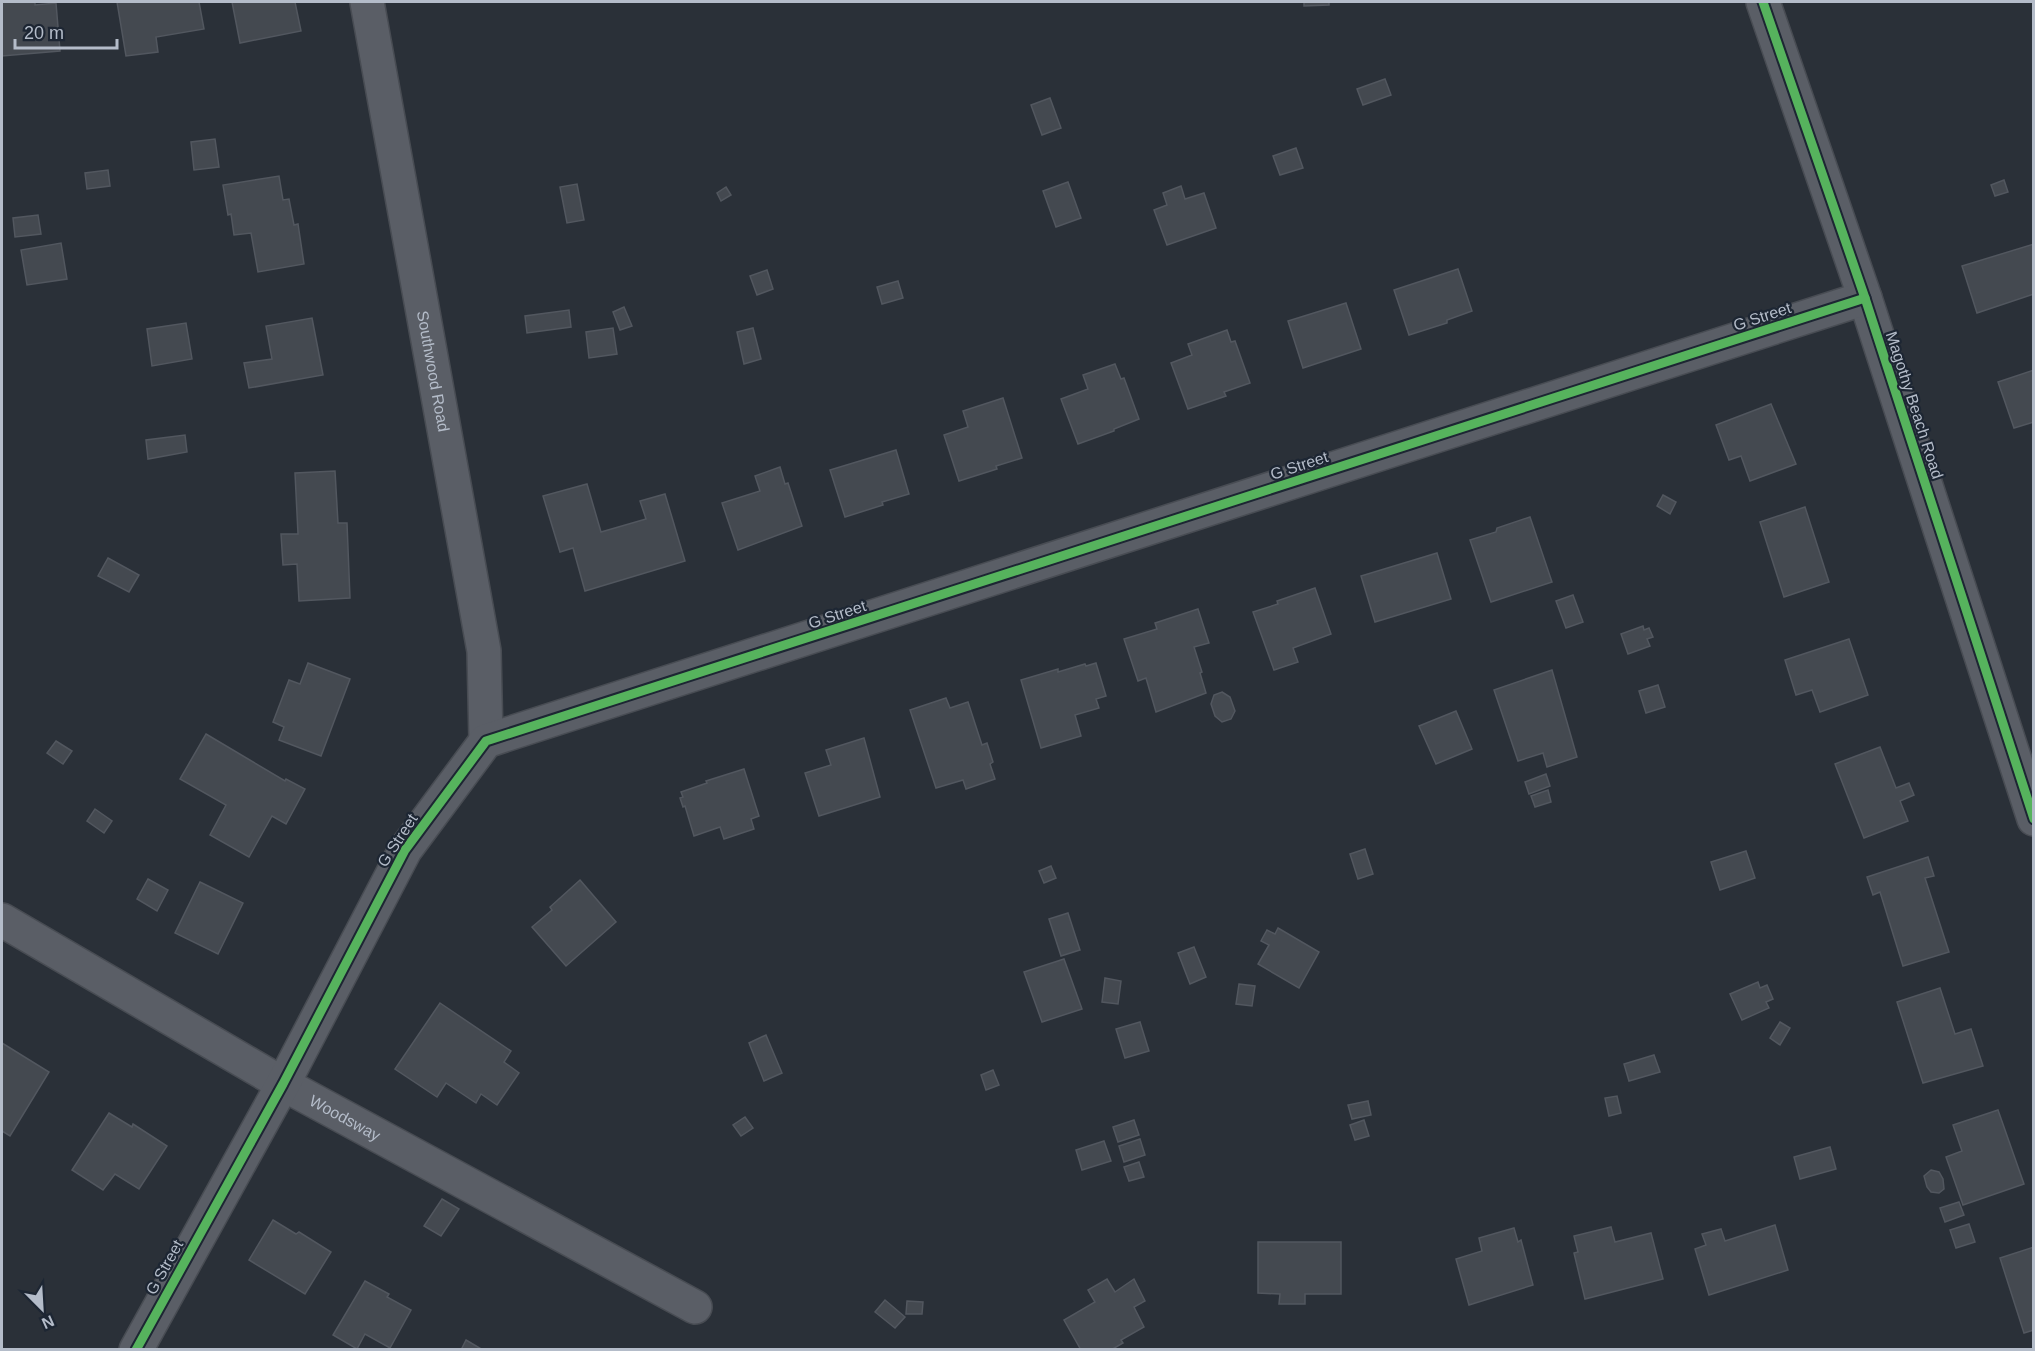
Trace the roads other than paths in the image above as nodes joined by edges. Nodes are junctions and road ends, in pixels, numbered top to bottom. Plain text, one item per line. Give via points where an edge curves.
1 (367, 2) edge
2 (1763, 2) edge
3 (1865, 298) junction
4 (486, 741) junction
5 (2034, 819) edge
6 (2, 920) edge
7 (283, 1084) junction
8 (695, 1307) dead end
9 (136, 1350) edge

1 - 4 street, Southwood Road via 484,651
2 - 3 street, Magothy Beach Road
3 - 4 street, G Street
3 - 5 street, Magothy Beach Road
4 - 7 street, G Street via 405,850
6 - 7 street, Woodsway
7 - 8 street, Woodsway
7 - 9 street, G Street

